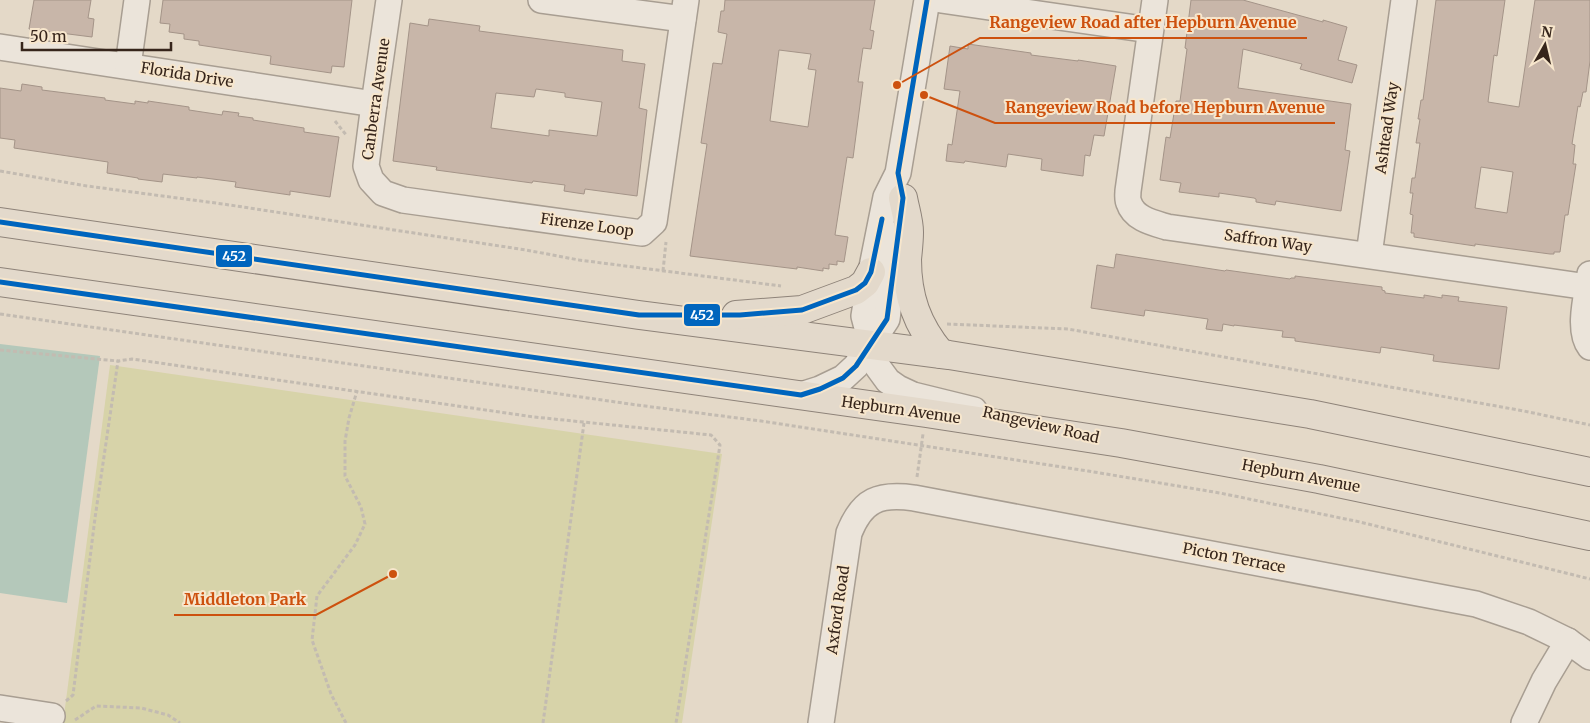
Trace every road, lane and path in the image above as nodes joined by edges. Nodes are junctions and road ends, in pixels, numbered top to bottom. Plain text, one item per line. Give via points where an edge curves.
1 (137, 0) edge
2 (389, 0) edge
3 (542, 0) edge
4 (927, 0) edge
5 (941, 0) edge
6 (1155, 0) edge
7 (1404, 0) edge
8 (684, 9) edge
9 (1150, 30) junction
10 (0, 47) edge
11 (128, 66) junction
12 (374, 104) junction
13 (0, 171) edge
14 (901, 185) junction
15 (383, 193) joint
16 (0, 222) edge
17 (667, 236) dead end
18 (1369, 255) junction
19 (662, 271) junction
20 (871, 272) junction
21 (1589, 281) edge
22 (0, 282) edge
23 (786, 286) dead end
24 (0, 314) edge
25 (639, 315) junction
26 (941, 324) dead end
27 (871, 344) junction
28 (1590, 347) edge
29 (0, 350) edge
30 (941, 354) junction
31 (118, 361) junction
32 (357, 391) junction
33 (801, 395) junction
34 (584, 422) junction
35 (1590, 425) edge
36 (1121, 443) junction
37 (921, 446) junction
38 (1590, 472) edge
39 (914, 498) junction
40 (869, 503) joint
41 (1590, 536) edge
42 (1590, 579) edge
43 (1568, 641) junction
44 (1590, 657) edge
45 (0, 708) edge
46 (63, 719) edge
47 (180, 723) edge
48 (346, 723) edge
49 (543, 723) edge
50 (676, 723) edge
51 (821, 723) edge
52 (1524, 723) edge

1 - 11 street
2 - 12 street, Canberra Avenue
3 - 8 street
4 - 14 street, Rangeview Road
5 - 9 street
6 - 9 street, Saffron Way
7 - 18 street, Ashtead Way
8 - 15 street, Firenze Loop via 654,222 642,233 404,200
9 - 18 street, Saffron Way via 1128,190 1129,204 1138,215 1167,227
10 - 11 street, Florida Drive
11 - 12 street, Florida Drive
12 - 15 street, Canberra Avenue via 366,166 371,180
13 - 19 path
14 - 20 street, Rangeview Road via 886,196
14 - 27 street, Rangeview Road via 887,319
14 - 30 main road via 909,231 908,278 912,300 919,322
16 - 25 main road
17 - 19 path
18 - 21 street, Saffron Way
19 - 23 path
20 - 25 main road via 856,290 802,310 740,315
20 - 27 street, Rangeview Road via 864,316
21 - 28 street via 1583,329
22 - 33 main road, Hepburn Avenue
24 - 37 path
25 - 27 main road
26 - 35 path via 1068,329 1524,410
27 - 30 main road
27 - 33 street, Rangeview Road via 844,378
27 - 36 street, Rangeview Road via 882,374 893,385 913,394
29 - 31 path
30 - 38 main road via 1310,414
31 - 32 path via 132,359
31 - 46 path via 73,695
32 - 34 path
32 - 48 path via 345,441 345,476 365,524 355,545 317,596 312,640 331,694
33 - 36 main road, Hepburn Avenue
34 - 49 path
34 - 50 path via 711,435 720,445
36 - 41 main road, Hepburn Avenue via 1319,478
37 - 39 path
37 - 42 path via 1220,493 1360,522
39 - 40 street, Picton Terrace via 885,496
39 - 43 street, Picton Terrace via 1476,604 1529,622
40 - 51 street, Axford Road via 855,518 849,533
43 - 44 street, Picton Terrace
43 - 52 street
45 - 46 street
46 - 47 path via 76,718 96,706 141,708 168,714

